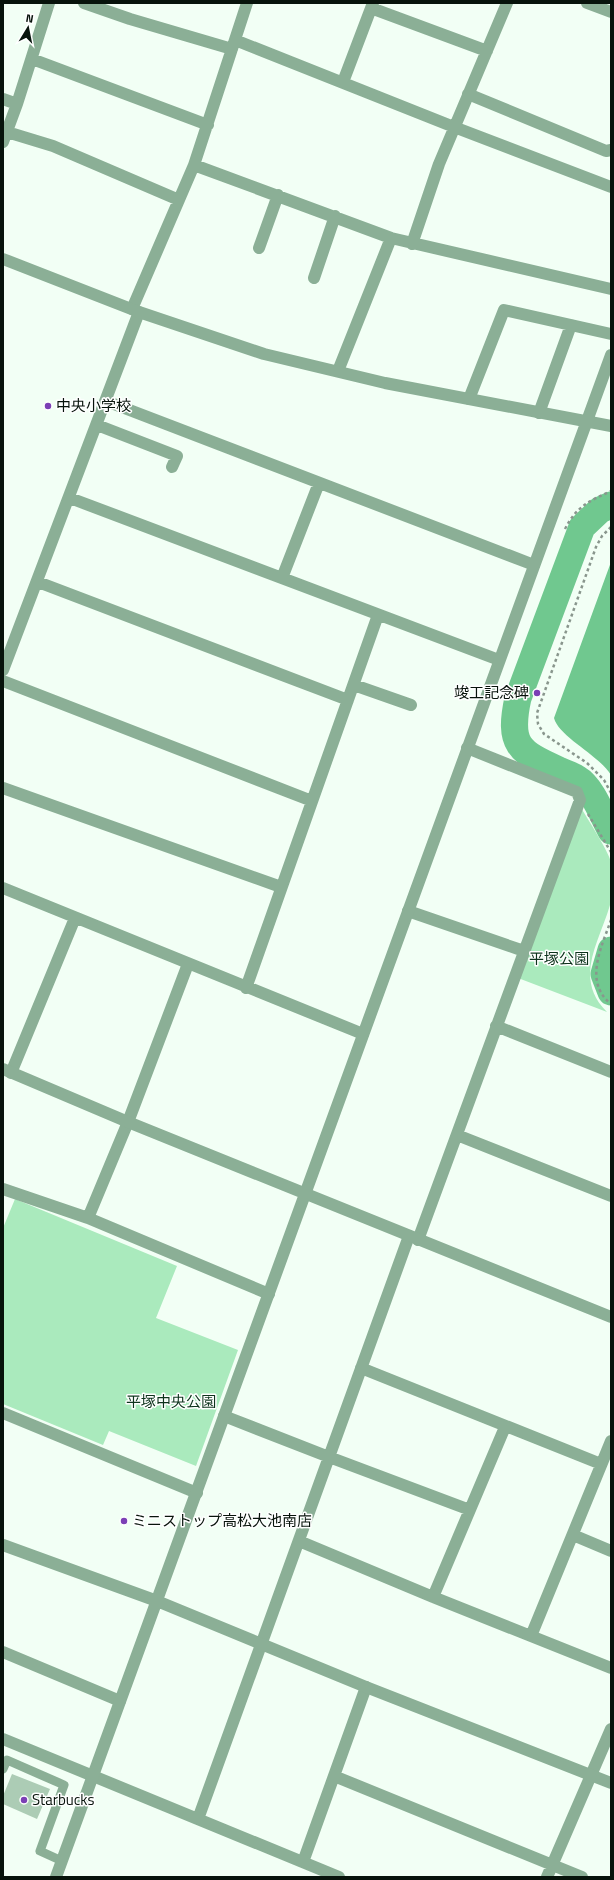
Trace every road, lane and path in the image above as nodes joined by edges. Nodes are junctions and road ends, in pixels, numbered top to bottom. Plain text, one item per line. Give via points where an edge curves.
1 (49, 3) edge
2 (84, 3) edge
3 (247, 3) edge
4 (507, 3) edge
5 (587, 3) edge
6 (372, 6) edge
7 (611, 12) edge
8 (234, 44) junction
9 (487, 51) junction
10 (32, 59) junction
11 (343, 82) junction
12 (468, 94) junction
13 (3, 99) edge
14 (18, 104) junction
15 (208, 125) junction
16 (454, 127) junction
17 (5, 137) edge
18 (611, 150) edge
19 (194, 165) junction
20 (611, 187) edge
21 (278, 195) junction
22 (179, 200) junction
23 (335, 216) junction
24 (391, 238) junction
25 (412, 244) junction
26 (259, 248) dead end
27 (3, 259) edge
28 (314, 278) dead end
29 (611, 289) edge
30 (136, 311) junction
31 (571, 325) junction
32 (611, 334) edge
33 (611, 355) edge
34 (338, 371) junction
35 (469, 399) junction
36 (106, 401) junction
37 (539, 412) junction
38 (586, 423) junction
39 (97, 424) junction
40 (611, 426) edge
41 (172, 467) dead end
42 (319, 483) junction
43 (611, 491) edge
44 (70, 498) junction
45 (611, 527) edge
46 (565, 529) dead end
47 (534, 565) junction
48 (282, 578) junction
49 (38, 582) junction
50 (378, 615) junction
51 (499, 660) junction
52 (3, 670) edge
53 (3, 681) edge
54 (354, 684) junction
55 (348, 700) junction
56 (411, 705) dead end
57 (467, 748) junction
58 (3, 788) edge
59 (611, 793) edge
60 (580, 800) junction
61 (312, 801) junction
62 (611, 852) edge
63 (281, 887) junction
64 (3, 888) edge
65 (408, 911) junction
66 (75, 918) junction
67 (611, 920) edge
68 (524, 951) junction
69 (188, 964) junction
70 (246, 988) junction
71 (611, 1004) edge
72 (496, 1026) junction
73 (363, 1034) junction
74 (7, 1071) edge
75 (611, 1072) edge
76 (128, 1122) junction
77 (458, 1136) junction
78 (4, 1192) edge
79 (305, 1194) junction
80 (611, 1196) edge
81 (88, 1218) junction
82 (413, 1238) junction
83 (268, 1294) junction
84 (611, 1317) edge
85 (361, 1368) junction
86 (3, 1413) edge
87 (224, 1416) junction
88 (506, 1427) junction
89 (611, 1441) edge
90 (329, 1458) junction
91 (601, 1464) junction
92 (197, 1493) junction
93 (470, 1510) junction
94 (573, 1535) junction
95 (299, 1541) junction
96 (3, 1545) edge
97 (611, 1551) edge
98 (433, 1597) junction
99 (157, 1602) junction
100 (531, 1636) junction
101 (262, 1643) junction
102 (3, 1652) edge
103 (611, 1668) edge
104 (366, 1687) junction
105 (120, 1701) junction
106 (611, 1729) edge
107 (3, 1739) edge
108 (3, 1769) edge
109 (334, 1776) junction
110 (592, 1776) junction
111 (92, 1777) junction
112 (611, 1784) edge
113 (198, 1819) junction
114 (62, 1861) junction
115 (303, 1862) junction
116 (552, 1865) junction
117 (56, 1877) edge
118 (339, 1877) edge
119 (547, 1877) edge
120 (582, 1877) edge

1 - 10 street
2 - 8 street via 130,19
3 - 8 street
4 - 9 street
5 - 7 street
6 - 9 street
6 - 11 street
8 - 11 street
8 - 15 street
9 - 12 street
10 - 14 street
10 - 15 street
11 - 16 street
12 - 16 street
12 - 18 street via 606,152
13 - 14 street
14 - 17 street
15 - 19 street
16 - 20 street
16 - 25 street
17 - 22 street via 53,146
19 - 21 street
19 - 22 street
21 - 23 street
21 - 26 street
22 - 30 street
23 - 24 street
23 - 28 street
24 - 25 street
24 - 34 street
25 - 29 street
27 - 30 street
30 - 34 street via 264,354
30 - 36 street
31 - 32 street
31 - 35 street via 504,310
31 - 37 street
33 - 38 street
34 - 35 street
35 - 37 street
36 - 39 street
36 - 42 street
37 - 38 street
38 - 40 street
38 - 47 street
39 - 41 street via 176,456
39 - 44 street
42 - 47 street
42 - 48 street
43 - 46 path via 588,501 572,516
44 - 48 street
44 - 49 street
45 - 59 path via 596,547 537,713 538,724 544,734 587,763 604,780
47 - 51 street
48 - 50 street
49 - 52 street
49 - 55 street
50 - 51 street
50 - 54 street
51 - 57 street
53 - 61 street
54 - 55 street
54 - 56 street
55 - 61 street
57 - 60 street via 577,792
57 - 65 street
58 - 63 street
60 - 62 path
60 - 68 street
61 - 63 street
63 - 70 street
64 - 66 street
65 - 68 street
65 - 73 street
66 - 69 street
66 - 74 street
67 - 71 path via 599,954 596,974 601,994
68 - 72 street
69 - 70 street
69 - 76 street
70 - 73 street
72 - 75 street
72 - 77 street
73 - 79 street
74 - 76 street
76 - 79 street
76 - 81 street
77 - 80 street
77 - 82 street
78 - 81 street
79 - 82 street
79 - 83 street
81 - 83 street
82 - 84 street
82 - 85 street
83 - 87 street
85 - 88 street
85 - 90 street
86 - 92 street
87 - 90 street
87 - 92 street
88 - 91 street
88 - 93 street
89 - 91 street
90 - 93 street
90 - 95 street
91 - 94 street
92 - 99 street
93 - 98 street
94 - 97 street
94 - 100 street
95 - 98 street
95 - 101 street
96 - 99 street
98 - 100 street
99 - 101 street
99 - 105 street
100 - 103 street
101 - 104 street
101 - 113 street
102 - 105 street
104 - 109 street
104 - 110 street
105 - 111 street
106 - 110 street
107 - 111 street
108 - 114 lane via 7,1760 64,1785 40,1851
109 - 115 street
109 - 116 street
110 - 112 street
110 - 116 street
111 - 113 street
111 - 114 street
113 - 115 street
114 - 117 street
115 - 118 street
116 - 119 street
116 - 120 street

